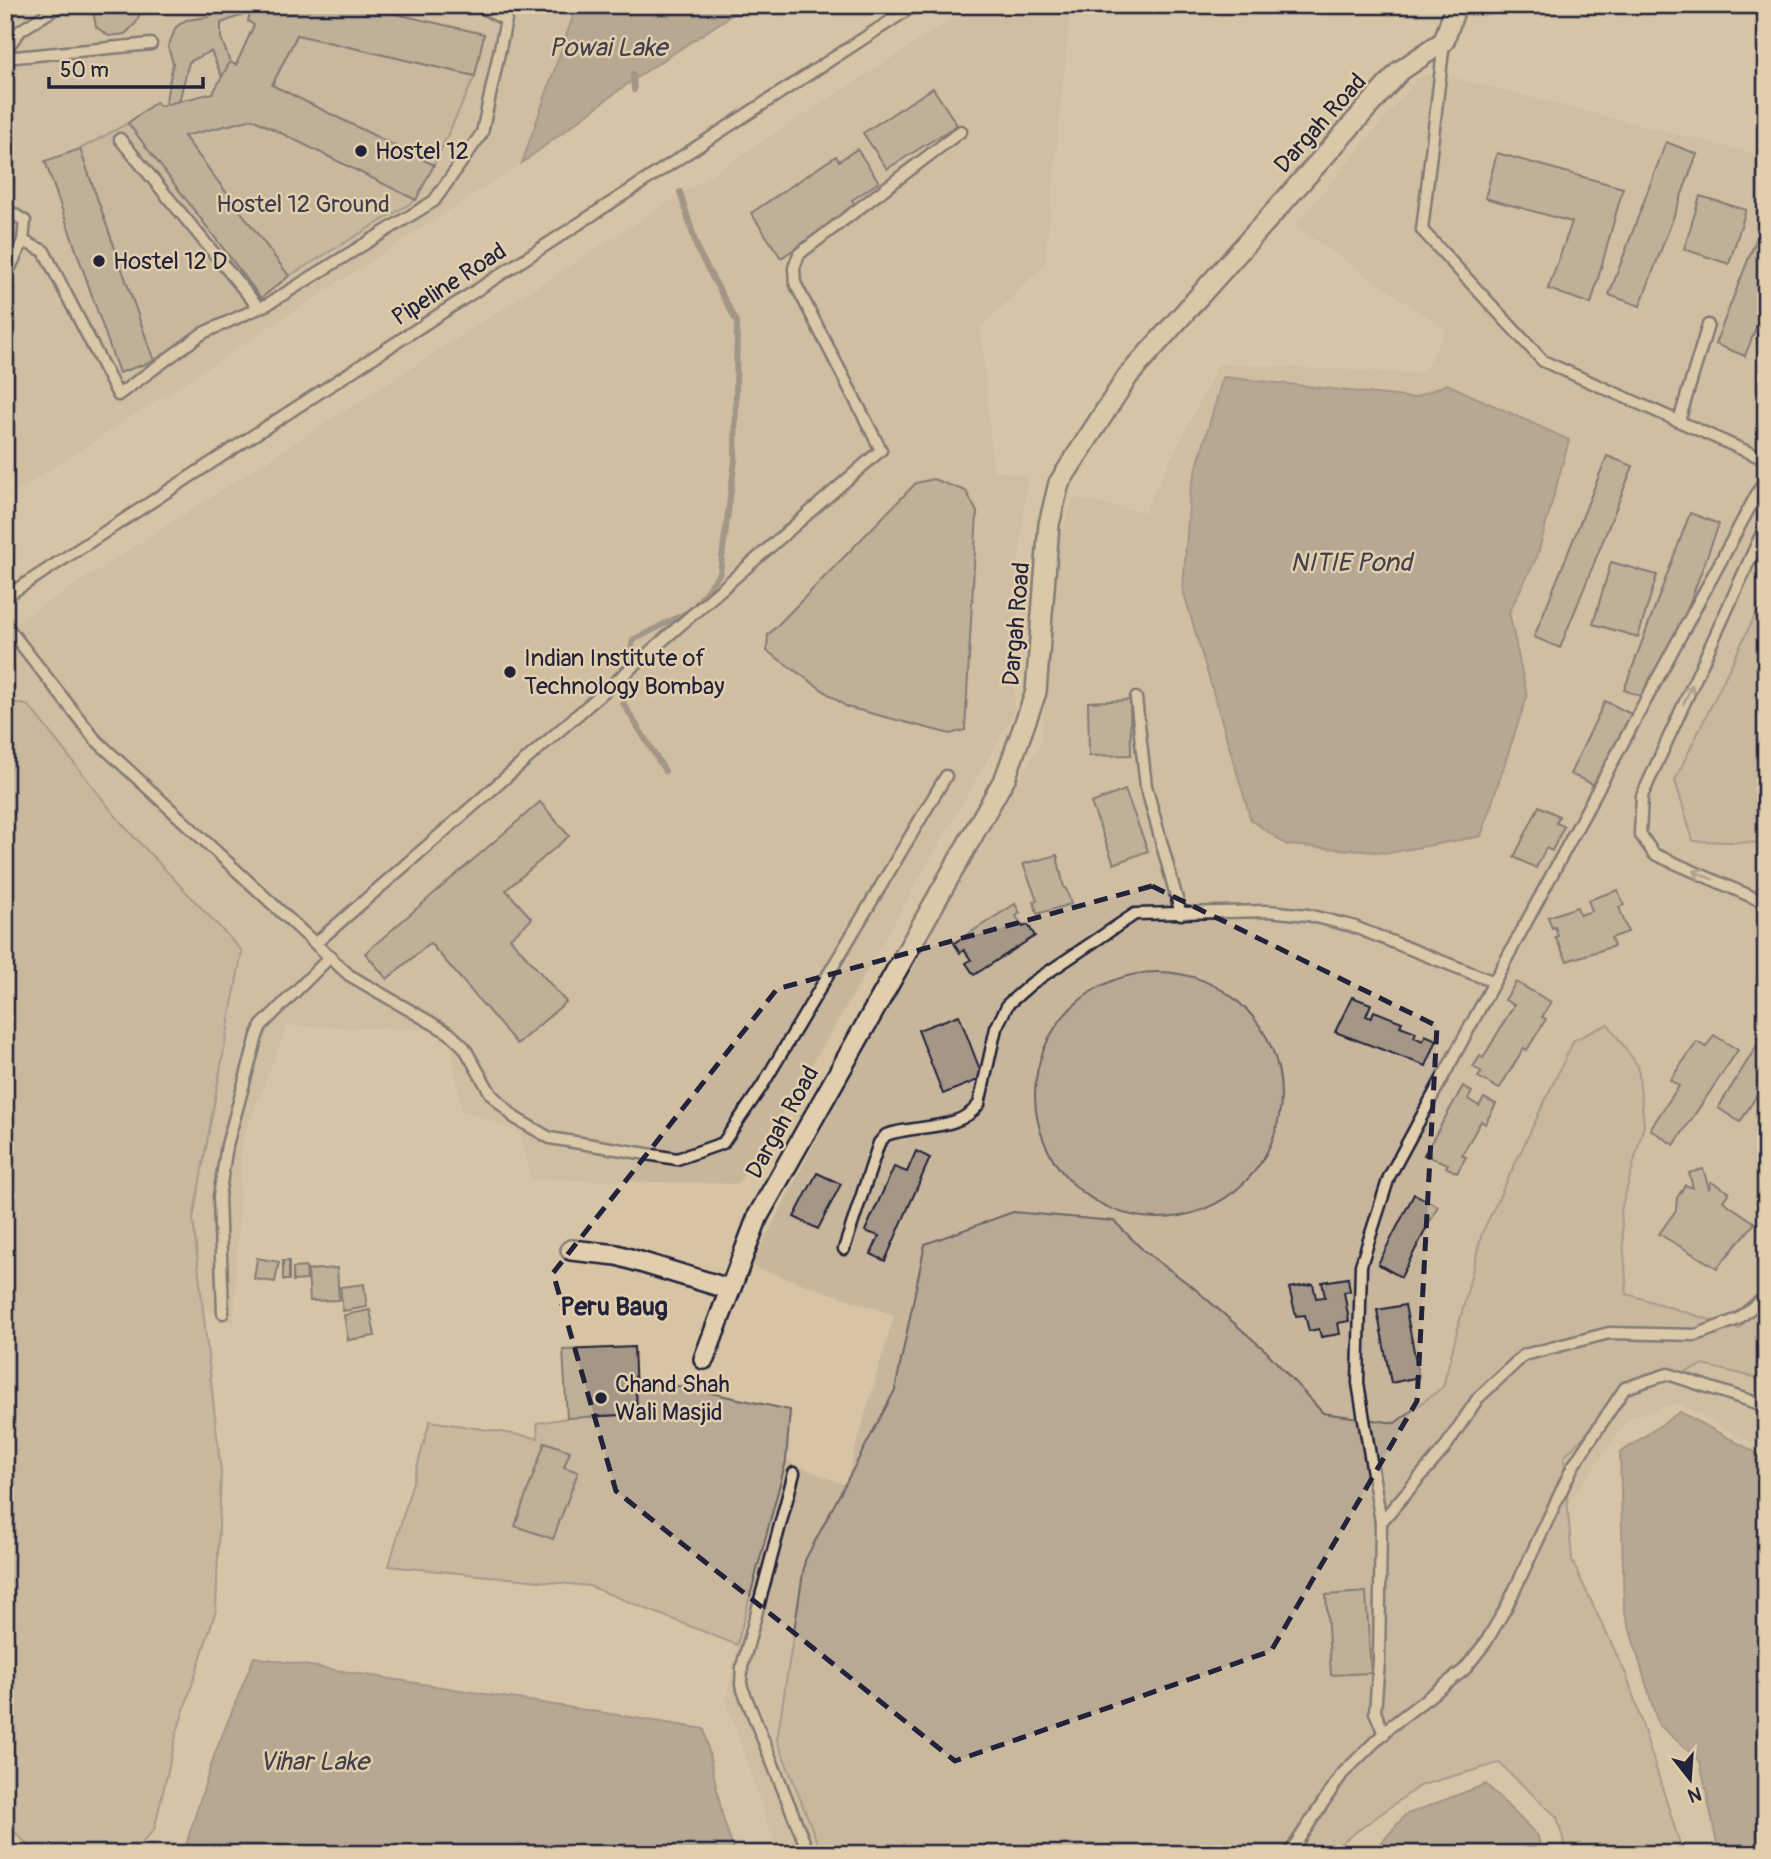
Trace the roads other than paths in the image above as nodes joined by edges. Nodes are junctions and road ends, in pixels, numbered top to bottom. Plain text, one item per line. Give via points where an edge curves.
1 (61, 5) edge
2 (477, 5) edge
3 (915, 5) edge
4 (1456, 5) edge
5 (1444, 41) junction
6 (151, 44) dead end
7 (5, 50) edge
8 (5, 58) edge
9 (961, 131) dead end
10 (120, 139) dead end
11 (5, 213) edge
12 (23, 241) junction
13 (5, 278) edge
14 (259, 308) junction
15 (1708, 325) dead end
16 (1678, 421) junction
17 (1766, 460) edge
18 (1766, 477) edge
19 (1766, 524) edge
20 (5, 597) edge
21 (5, 624) edge
22 (1136, 698) dead end
23 (946, 776) dead end
24 (1766, 903) edge
25 (1181, 914) junction
26 (316, 943) junction
27 (331, 956) junction
28 (1494, 982) junction
29 (844, 1249) dead end
30 (571, 1250) dead end
31 (729, 1289) junction
32 (1766, 1296) edge
33 (223, 1313) dead end
34 (704, 1359) dead end
35 (1766, 1406) edge
36 (794, 1473) dead end
37 (1381, 1522) junction
38 (1384, 1734) junction
39 (809, 1854) edge
40 (1289, 1854) edge

1 - 7 lane via 20,30
2 - 14 lane via 506,20 482,133 434,201
3 - 20 lane, Pipeline Road
4 - 5 street
5 - 16 lane via 1422,230 1543,360
5 - 31 street, Dargah Road via 1399,71 1128,376 1059,483 1049,524 1036,692 1006,776 758,1216
6 - 8 lane
9 - 26 lane via 799,254 794,268 795,283 881,450
10 - 14 lane
11 - 12 lane via 25,221
12 - 13 lane
12 - 14 lane via 44,251 118,395 203,333
15 - 16 lane
16 - 17 lane
18 - 28 lane
24 -> 19 lane via 1654,854 1640,834 1642,796
21 - 26 lane via 95,739
22 - 25 lane via 1146,786
23 - 27 lane via 762,1086 723,1143 677,1159 550,1138 515,1118 491,1094 464,1046 349,975
25 - 28 lane via 1268,911 1308,915 1352,926
25 - 29 lane via 1135,914 1008,1004 996,1028 973,1114 886,1135 879,1143
26 - 27 lane
27 - 33 lane via 261,1026 257,1036 227,1145 219,1197
28 - 37 lane via 1389,1177 1361,1265 1359,1383
30 - 31 street via 617,1255
31 - 34 street, Dargah Road
32 - 37 lane via 1738,1319 1696,1335 1609,1334 1524,1355 1478,1398 1444,1449
35 - 38 lane via 1668,1374 1625,1388 1573,1466 1486,1642 1464,1670
36 - 39 lane via 741,1685
37 - 38 lane via 1375,1712
38 - 40 lane via 1342,1774

